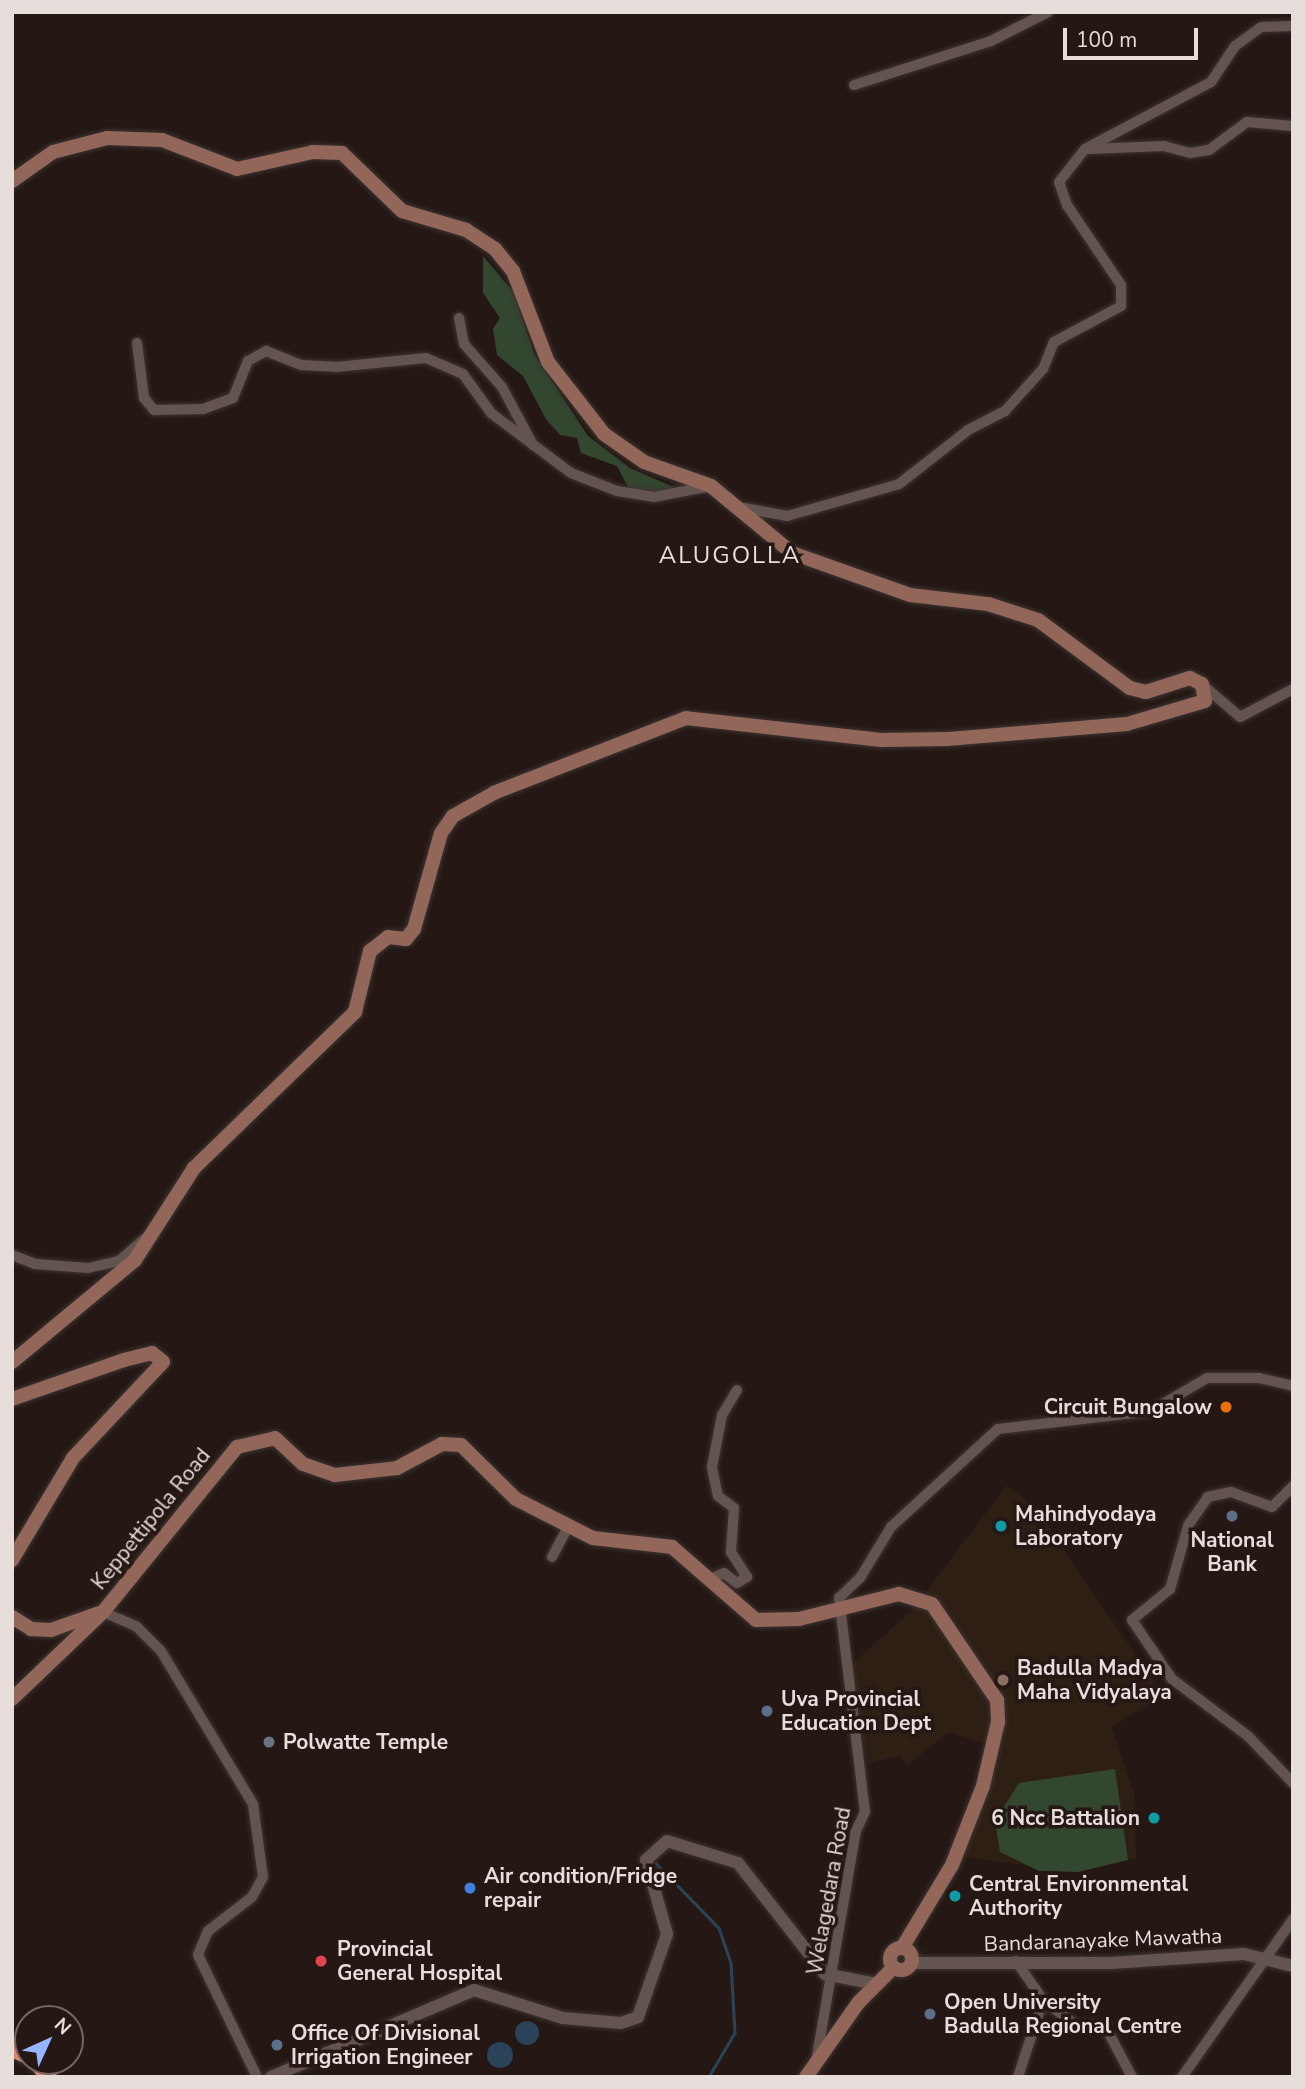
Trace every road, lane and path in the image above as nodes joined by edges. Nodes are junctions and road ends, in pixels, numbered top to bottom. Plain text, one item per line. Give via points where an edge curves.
1 (1048, 12) edge
2 (1293, 26) edge
3 (854, 85) dead end
4 (1293, 126) edge
5 (1084, 149) junction
6 (12, 181) edge
7 (459, 318) dead end
8 (136, 343) dead end
9 (535, 449) junction
10 (711, 486) junction
11 (744, 508) junction
12 (1202, 684) junction
13 (1293, 690) edge
14 (156, 1229) junction
15 (12, 1255) edge
16 (12, 1362) edge
17 (1293, 1386) edge
18 (737, 1390) dead end
19 (12, 1399) edge
20 (1293, 1486) edge
21 (569, 1525) junction
22 (552, 1557) dead end
23 (12, 1560) edge
24 (710, 1579) junction
25 (837, 1609) junction
26 (103, 1612) junction
27 (12, 1617) edge
28 (12, 1699) edge
29 (1293, 1783) edge
30 (1293, 1919) edge
31 (902, 1948) junction
32 (1270, 1956) junction
33 (1016, 1961) junction
34 (912, 1963) junction
35 (1293, 1965) edge
36 (894, 1967) junction
37 (834, 1976) junction
38 (876, 1984) junction
39 (1043, 2000) junction
40 (813, 2071) edge
41 (257, 2077) edge
42 (271, 2077) edge
43 (1018, 2077) edge
44 (1132, 2077) edge
45 (1182, 2077) edge

1 - 3 street via 991,41
2 - 5 street via 1261,27 1235,46 1211,82
4 - 5 street via 1247,122 1209,150 1190,153 1164,146
5 - 11 street via 1059,181 1067,205 1121,285 1121,306 1054,342 1043,369 1005,411 968,430 898,484 787,516
6 - 10 main road via 52,152 107,138 162,140 237,169 313,152 342,153 402,211 466,230 495,249 513,271 548,362 604,433 643,462
7 - 9 street via 464,344 502,387
8 - 9 street via 144,398 168,413 233,398 248,361 266,351 301,365 336,367 426,358 463,374 491,414
9 - 10 street via 617,491 676,496
10 - 11 main road
11 - 12 main road via 792,554 911,595 988,604 1038,621 1130,688 1146,692 1190,678
12 - 13 street via 1240,717
12 - 14 main road via 1202,705 1182,704 1127,724 1083,724 1010,736 881,740 686,718 494,793 453,816 441,833 414,929 406,939 388,937 370,951 355,1012 194,1168
14 - 15 street via 119,1261 88,1268 36,1264
14 - 16 main road via 135,1260
17 - 25 street via 1259,1378 1207,1378 1151,1411 1012,1422 998,1429 891,1527
18 - 24 street via 722,1415 712,1467 718,1496 734,1508 731,1552 747,1577 737,1583 724,1573
19 - 23 main road via 152,1353 163,1362 113,1408 64,1469
20 - 29 street via 1272,1507 1231,1492 1208,1497 1188,1525 1170,1589 1132,1620 1172,1679 1248,1737
21 - 22 street
21 - 24 main road, Keppettipola Road via 616,1543 672,1547
21 - 26 main road, Keppettipola Road via 516,1499 461,1445 442,1444 397,1468 334,1475 303,1464 287,1443 262,1438 237,1447
24 - 25 main road, Keppettipola Road via 756,1620 799,1619
25 - 31 main road, Keppettipola Road via 899,1594 932,1604 997,1700 983,1786 952,1865
25 - 37 street, Welagedara Road via 865,1812 856,1831
26 - 27 main road via 51,1630 31,1629
26 - 28 main road, Keppettipola Road
26 - 41 street via 136,1626 161,1651 253,1804 262,1877 252,1897 208,1931 198,1955
30 - 32 street
31 - 34 main road
31 - 36 main road, Keppettipola Road via 892,1953
32 - 33 street, Bandaranayake Mawatha
32 - 35 street, Bandaranayake Mawatha
32 - 45 street
33 - 34 street, Bandaranayake Mawatha
33 - 39 street
34 - 36 main road via 904,1970
36 - 38 main road
37 - 38 street
37 - 40 street, Welagedara Road
37 - 42 street via 808,1956 738,1863 667,1841 646,1860 667,1934 638,2017 621,2023 563,2018 474,1990
38 - 40 main road
39 - 43 street
39 - 44 street via 1077,2026 1105,2026

